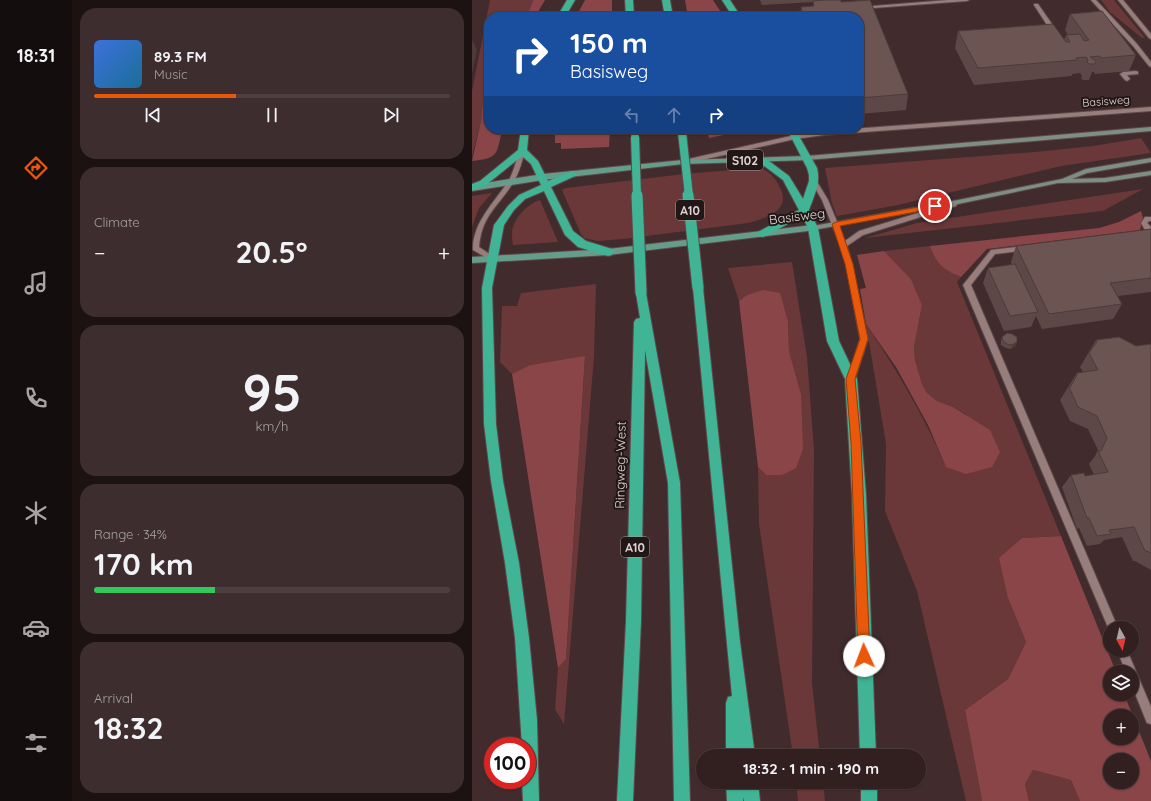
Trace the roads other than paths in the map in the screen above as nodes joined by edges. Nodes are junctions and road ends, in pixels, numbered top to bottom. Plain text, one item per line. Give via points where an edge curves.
1 (571, 0) edge
2 (629, 0) edge
3 (666, 0) edge
4 (726, 0) edge
5 (967, 0) edge
6 (1093, 0) edge
7 (1120, 0) edge
8 (1036, 5) dead end
9 (865, 7) edge
10 (820, 11) edge
11 (564, 12) edge
12 (630, 12) edge
13 (668, 12) edge
14 (734, 12) edge
15 (807, 12) edge
16 (1051, 27) edge
17 (1151, 37) edge
18 (1151, 65) edge
19 (1136, 73) edge
20 (1127, 80) dead end
21 (1151, 109) edge
22 (864, 129) edge
23 (1151, 129) edge
24 (524, 134) edge
25 (634, 134) edge
26 (682, 134) edge
27 (789, 134) edge
28 (794, 134) edge
29 (522, 151) junction
30 (807, 158) junction
31 (762, 160) junction
32 (1151, 160) edge
33 (683, 162) junction
34 (1151, 173) edge
35 (572, 174) joint
36 (544, 181) junction
37 (814, 181) junction
38 (1058, 181) junction
39 (511, 182) junction
40 (472, 188) edge
41 (958, 202) junction
42 (804, 210) junction
43 (1151, 219) edge
44 (836, 224) junction
45 (813, 228) junction
46 (1148, 231) edge
47 (762, 234) junction
48 (843, 245) junction
49 (1033, 247) edge
50 (608, 252) junction
51 (492, 259) junction
52 (472, 260) edge
53 (641, 293) junction
54 (850, 379) junction
55 (1109, 621) edge
56 (733, 642) junction
57 (1139, 690) edge
58 (1151, 719) edge
59 (734, 749) edge
60 (746, 749) edge
61 (868, 749) edge
62 (734, 789) edge
63 (751, 789) edge
64 (869, 789) edge
65 (531, 801) edge
66 (625, 801) edge
67 (682, 801) edge
68 (735, 801) edge
69 (752, 801) edge
70 (869, 801) edge

1 - 11 highway
2 - 12 highway
3 - 13 highway
4 - 14 highway
5 - 9 street
6 - 18 street
7 - 17 street
8 - 16 street
10 - 15 street
19 - 20 street via 1123,74
21 - 22 street, Basisweg
23 - 30 main road, Basisweg / S102
24 - 29 highway
25 - 53 highway, Ringweg-West / A10, bridge
26 - 56 highway, A10, bridge
27 - 33 street, Basisweg
28 - 30 highway
29 - 36 highway via 535,163
29 - 39 street
29 - 40 highway via 483,183
30 - 31 main road, Basisweg / S102
30 - 37 highway
31 - 33 main road, Basisweg / S102
31 - 42 highway via 786,178
32 - 38 main road via 1086,171
33 - 35 main road, Basisweg / S102
34 - 38 main road, Basisweg via 1105,180
35 - 36 highway
36 - 39 main road
36 - 50 highway via 569,233 582,244
36 - 51 highway via 522,197 499,225
37 - 42 highway
37 - 44 street via 826,200
38 - 41 main road, Basisweg
39 - 40 main road
39 - 51 street via 491,204 478,228 475,248
41 - 44 main road, Basisweg
41 - 48 street via 868,230
42 - 45 highway
42 - 47 highway
43 - 46 street via 1144,223
44 - 45 main road, Basisweg
44 - 48 street
45 - 47 main road, Basisweg
45 - 54 highway via 833,341
47 - 50 main road, Basisweg
48 - 54 street via 864,339
49 - 55 street via 993,252 967,285
50 - 51 main road, Basisweg
51 - 52 main road, Basisweg
51 - 65 highway via 487,293 490,424 522,638 529,720
53 - 66 highway, Ringweg-West / A10 via 637,494
53 - 67 highway, A10 via 674,483
54 - 61 highway via 858,487
56 - 59 highway, A10
56 - 60 highway, A10
57 - 58 street
62 - 68 highway
63 - 69 highway
64 - 70 highway

